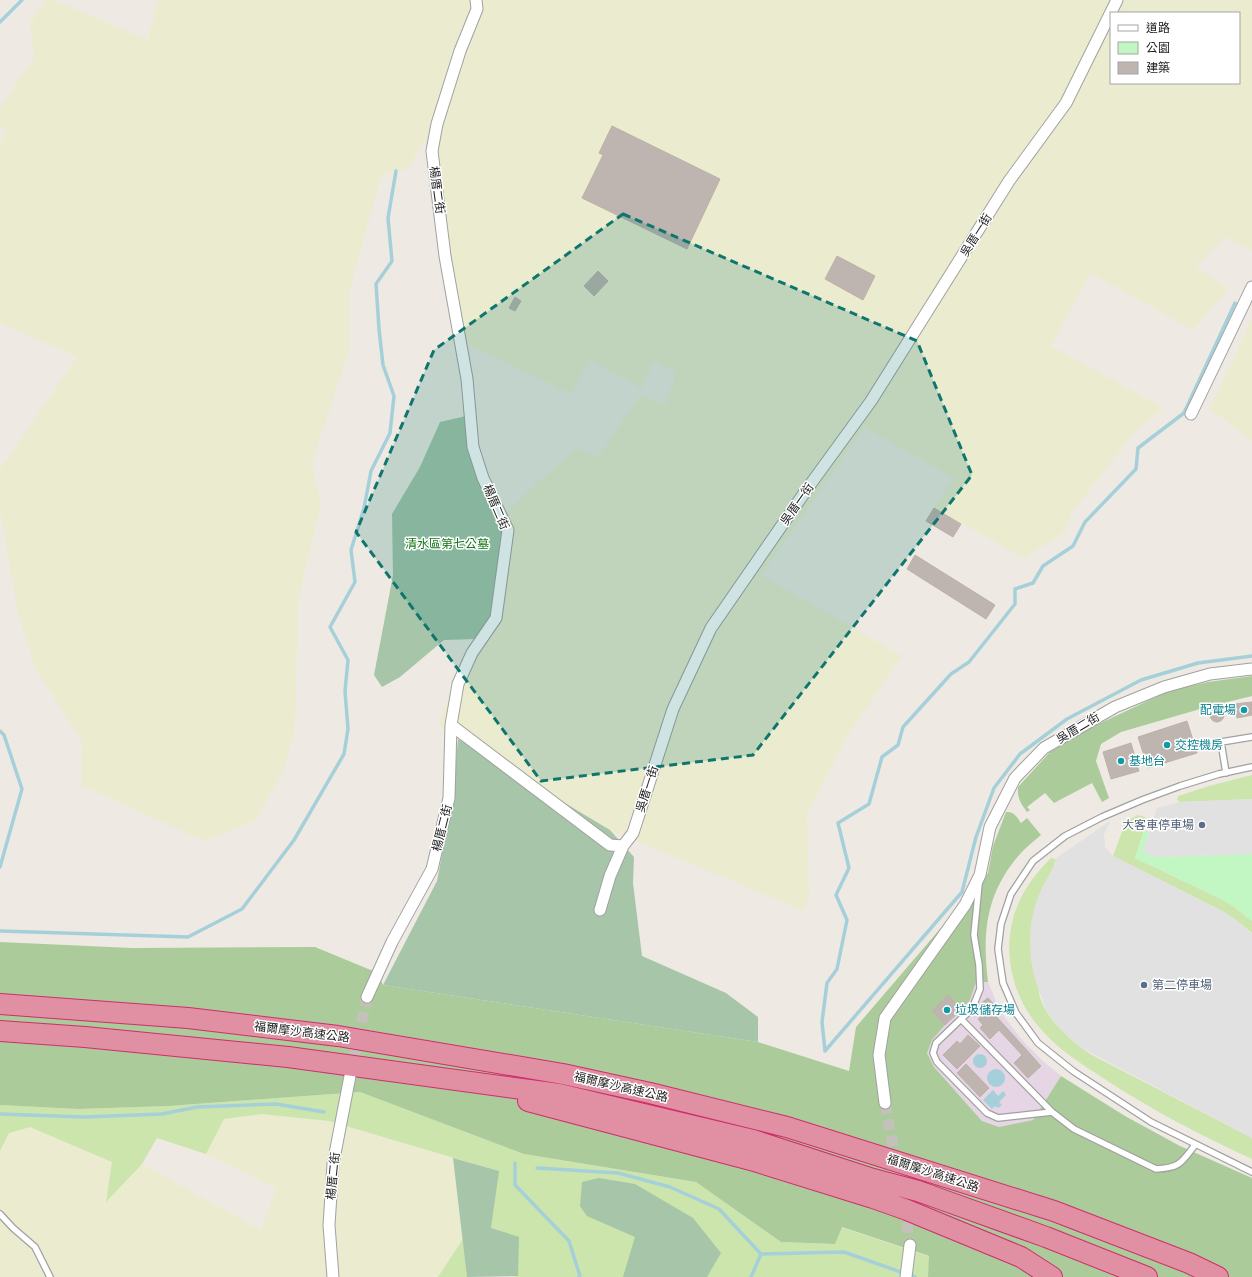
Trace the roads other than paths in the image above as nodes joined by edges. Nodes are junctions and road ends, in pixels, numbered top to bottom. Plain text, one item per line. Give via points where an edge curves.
1 (476, 0) edge
2 (1117, 0) edge
3 (1111, 12) edge
4 (1110, 14) edge
5 (1252, 287) edge
6 (1191, 414) dead end
7 (1252, 669) edge
8 (451, 725) junction
9 (1252, 738) edge
10 (1252, 767) edge
11 (1226, 773) junction
12 (623, 846) junction
13 (980, 875) junction
14 (600, 910) dead end
15 (367, 997) tunnel mouth
16 (0, 1004) edge
17 (961, 1018) junction
18 (0, 1031) edge
19 (288, 1057) junction
20 (350, 1076) tunnel mouth
21 (885, 1102) tunnel mouth
22 (1052, 1112) junction
23 (1195, 1145) junction
24 (1252, 1172) edge
25 (0, 1214) edge
26 (910, 1245) tunnel mouth
27 (50, 1277) edge
28 (333, 1277) edge
29 (906, 1277) edge
30 (1052, 1277) edge
31 (1147, 1277) edge
32 (1218, 1277) edge

1 - 8 street, 楊厝二街 via 477,9 460,52 432,151 445,256 467,379 473,447 483,478 508,530 496,618 472,653 458,684
2 - 3 street, 吳厝一街
4 - 12 street, 吳厝一街 via 1066,103 1009,181 871,401 710,628 673,709 632,834
5 - 6 street
7 - 13 street, 吳厝二街 via 1210,674 1164,687 1114,706 1044,748 1015,778 990,827
8 - 12 street via 610,845
8 - 15 street, 楊厝二街 via 449,798 432,869 392,942
9 - 11 lane via 1221,742
10 - 11 lane
11 - 23 lane via 1142,800 1065,836 1033,861 1011,894 1000,924 998,949 1003,983 1016,1013 1038,1042 1073,1071 1151,1122
12 - 14 street, 吳厝一街 via 610,876
13 - 17 lane via 974,935 980,989 972,1009
13 - 21 street, 吳厝二街 via 965,905 885,1018 879,1055
16 - 32 highway, 福爾摩沙高速公路 via 188,1018 338,1036 563,1074 650,1093 787,1128 1054,1211 1189,1263
17 - 22 lane
17 - 22 lane via 936,1043 933,1053 937,1062 987,1113 998,1118
18 - 19 highway, 福爾摩沙高速公路 via 93,1037
19 - 30 highway via 527,1100 751,1160 907,1210 1022,1257
19 - 31 highway, 福爾摩沙高速公路 via 559,1094 753,1140 918,1192
20 - 28 street, 楊厝二街 via 333,1164 329,1225
22 - 23 lane via 1074,1129 1156,1169 1170,1168 1181,1162
23 - 24 lane
25 - 27 lane via 35,1247
26 - 29 street

